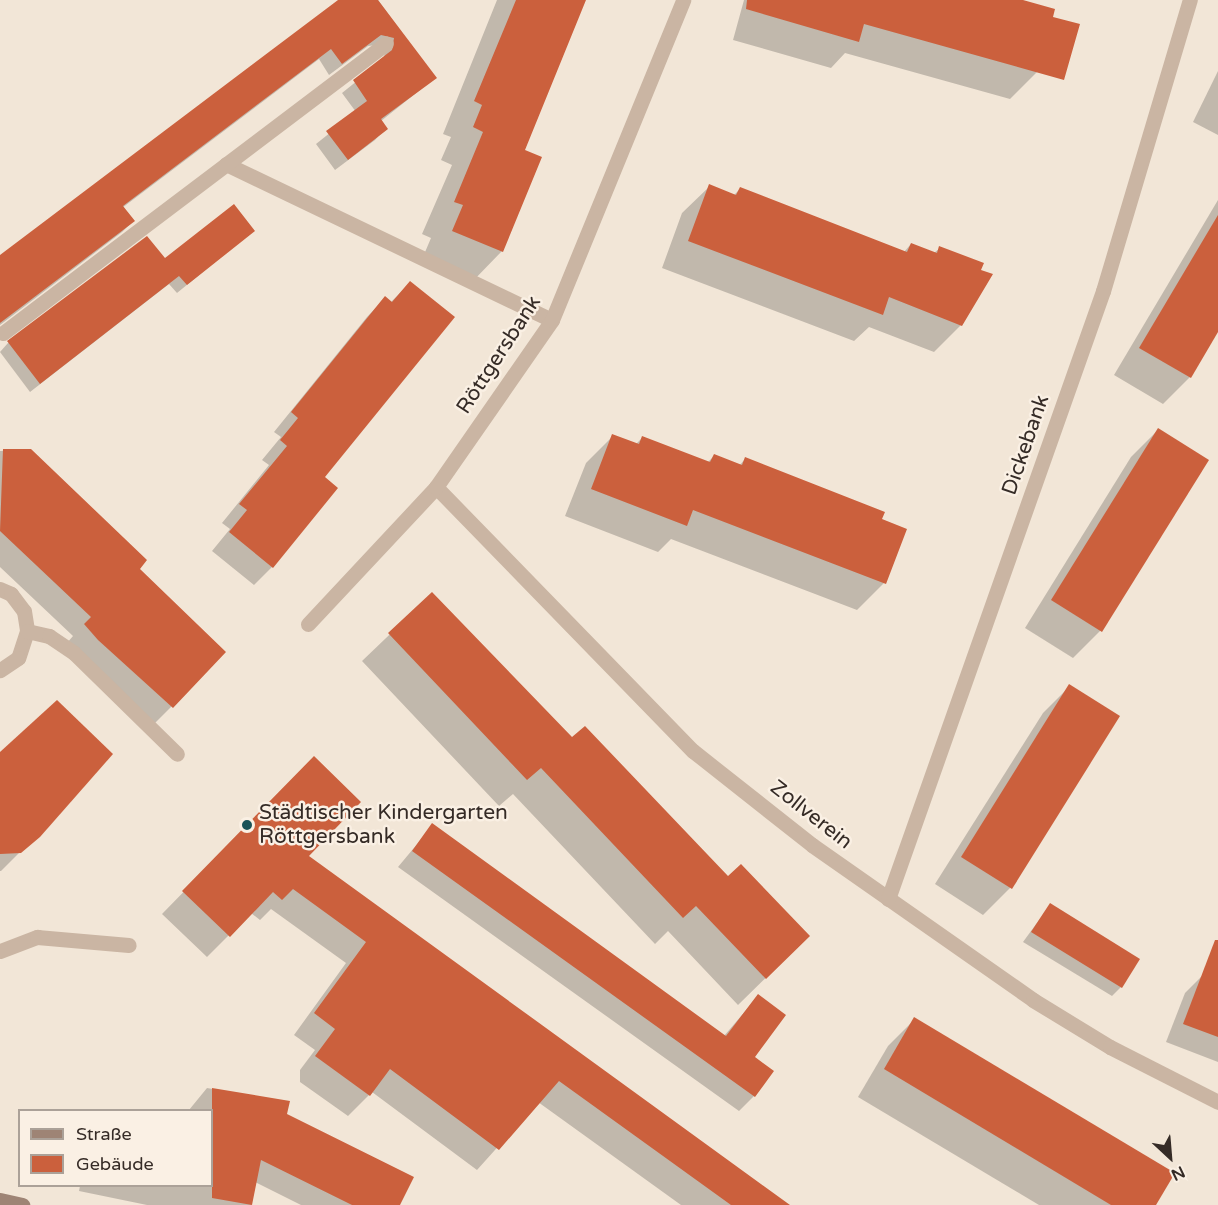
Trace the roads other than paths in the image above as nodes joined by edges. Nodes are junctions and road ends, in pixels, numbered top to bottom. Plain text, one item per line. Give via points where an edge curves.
1 (683, 0) edge
2 (1190, 0) edge
3 (386, 43) dead end
4 (226, 164) junction
5 (552, 320) junction
6 (3, 333) dead end
7 (436, 487) junction
8 (0, 589) edge
9 (308, 624) dead end
10 (27, 631) junction
11 (0, 670) edge
12 (177, 754) dead end
13 (888, 899) junction
14 (129, 945) dead end
15 (0, 951) edge
16 (1218, 1102) edge
17 (0, 1200) edge
18 (22, 1205) edge

1 - 5 street, Röttgersbank
2 - 13 street, Dickebank via 1103,291
3 - 4 street
4 - 5 street
4 - 6 street
5 - 7 street, Röttgersbank
7 - 9 street, Röttgersbank
7 - 13 street, Zollverein via 693,751
8 - 10 street via 11,594 24,611
10 - 11 street via 18,658
10 - 12 street via 49,636 74,653
13 - 16 street, Zollverein via 1033,1000 1110,1047
14 - 15 street via 37,936
17 - 18 street

